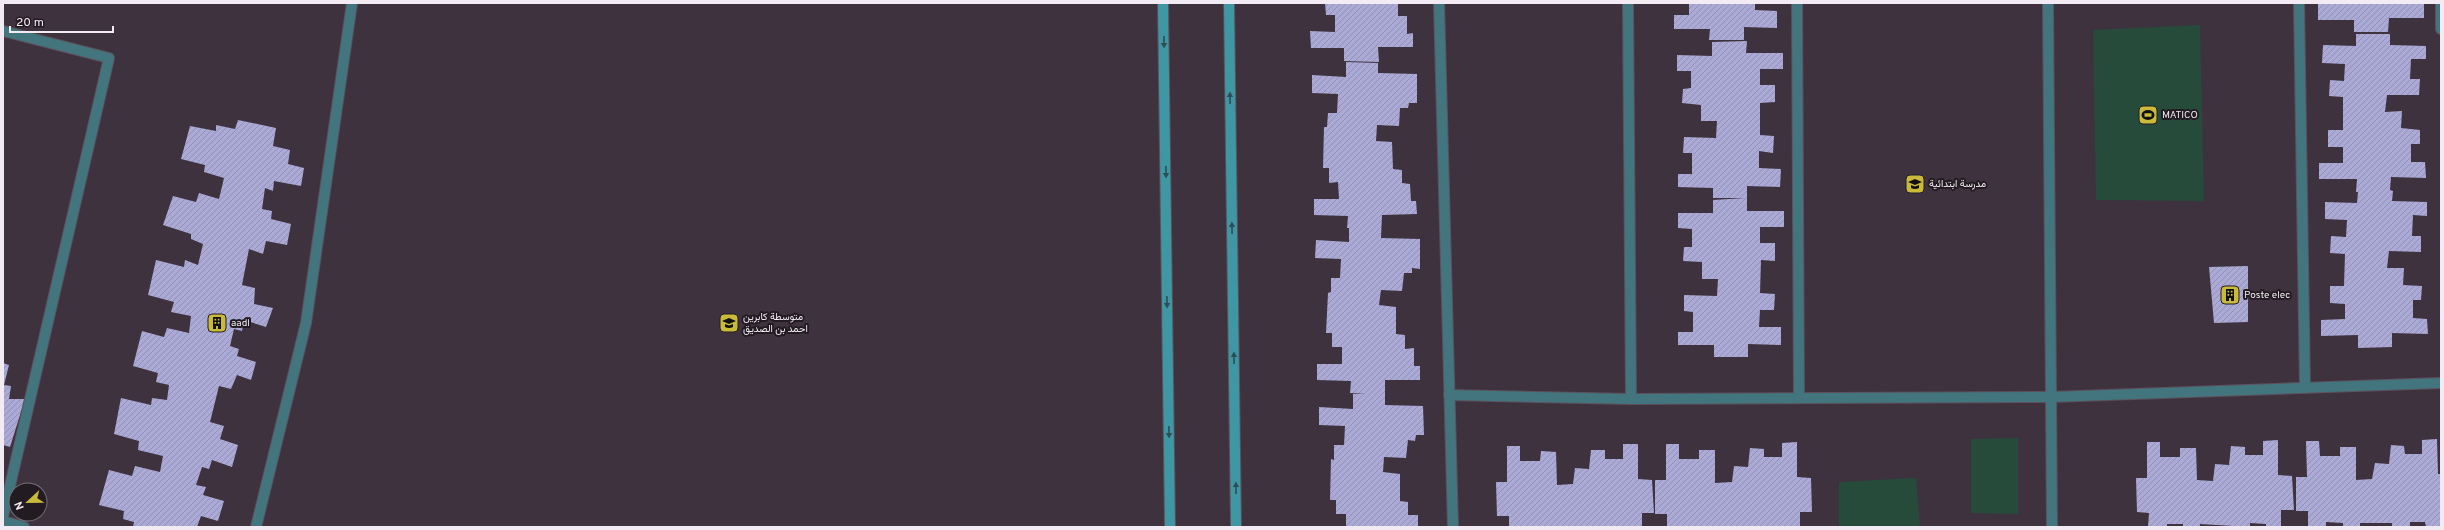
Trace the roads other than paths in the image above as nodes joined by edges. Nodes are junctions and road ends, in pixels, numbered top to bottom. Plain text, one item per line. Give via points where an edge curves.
1 (352, 3) edge
2 (1163, 3) edge
3 (1229, 3) edge
4 (1439, 3) edge
5 (1628, 3) edge
6 (1797, 3) edge
7 (2048, 3) edge
8 (2299, 3) edge
9 (2441, 3) edge
10 (2441, 29) edge
11 (3, 31) edge
12 (2441, 383) edge
13 (2305, 388) junction
14 (1449, 395) junction
15 (2051, 397) junction
16 (1799, 398) junction
17 (1631, 399) junction
18 (3, 516) edge
19 (3, 521) edge
20 (24, 527) edge
21 (256, 527) edge
22 (1170, 527) edge
23 (1236, 527) edge
24 (1453, 527) edge
25 (2052, 527) edge

1 - 21 street via 306,323
2 -> 22 street
23 -> 3 street
4 - 14 street
5 - 17 street
6 - 16 street
7 - 15 street
8 - 13 street
9 - 10 street
11 - 18 street via 109,58
12 - 13 street
13 - 15 street
14 - 17 street
14 - 24 street
15 - 16 street
15 - 25 street
16 - 17 street
19 - 20 street

